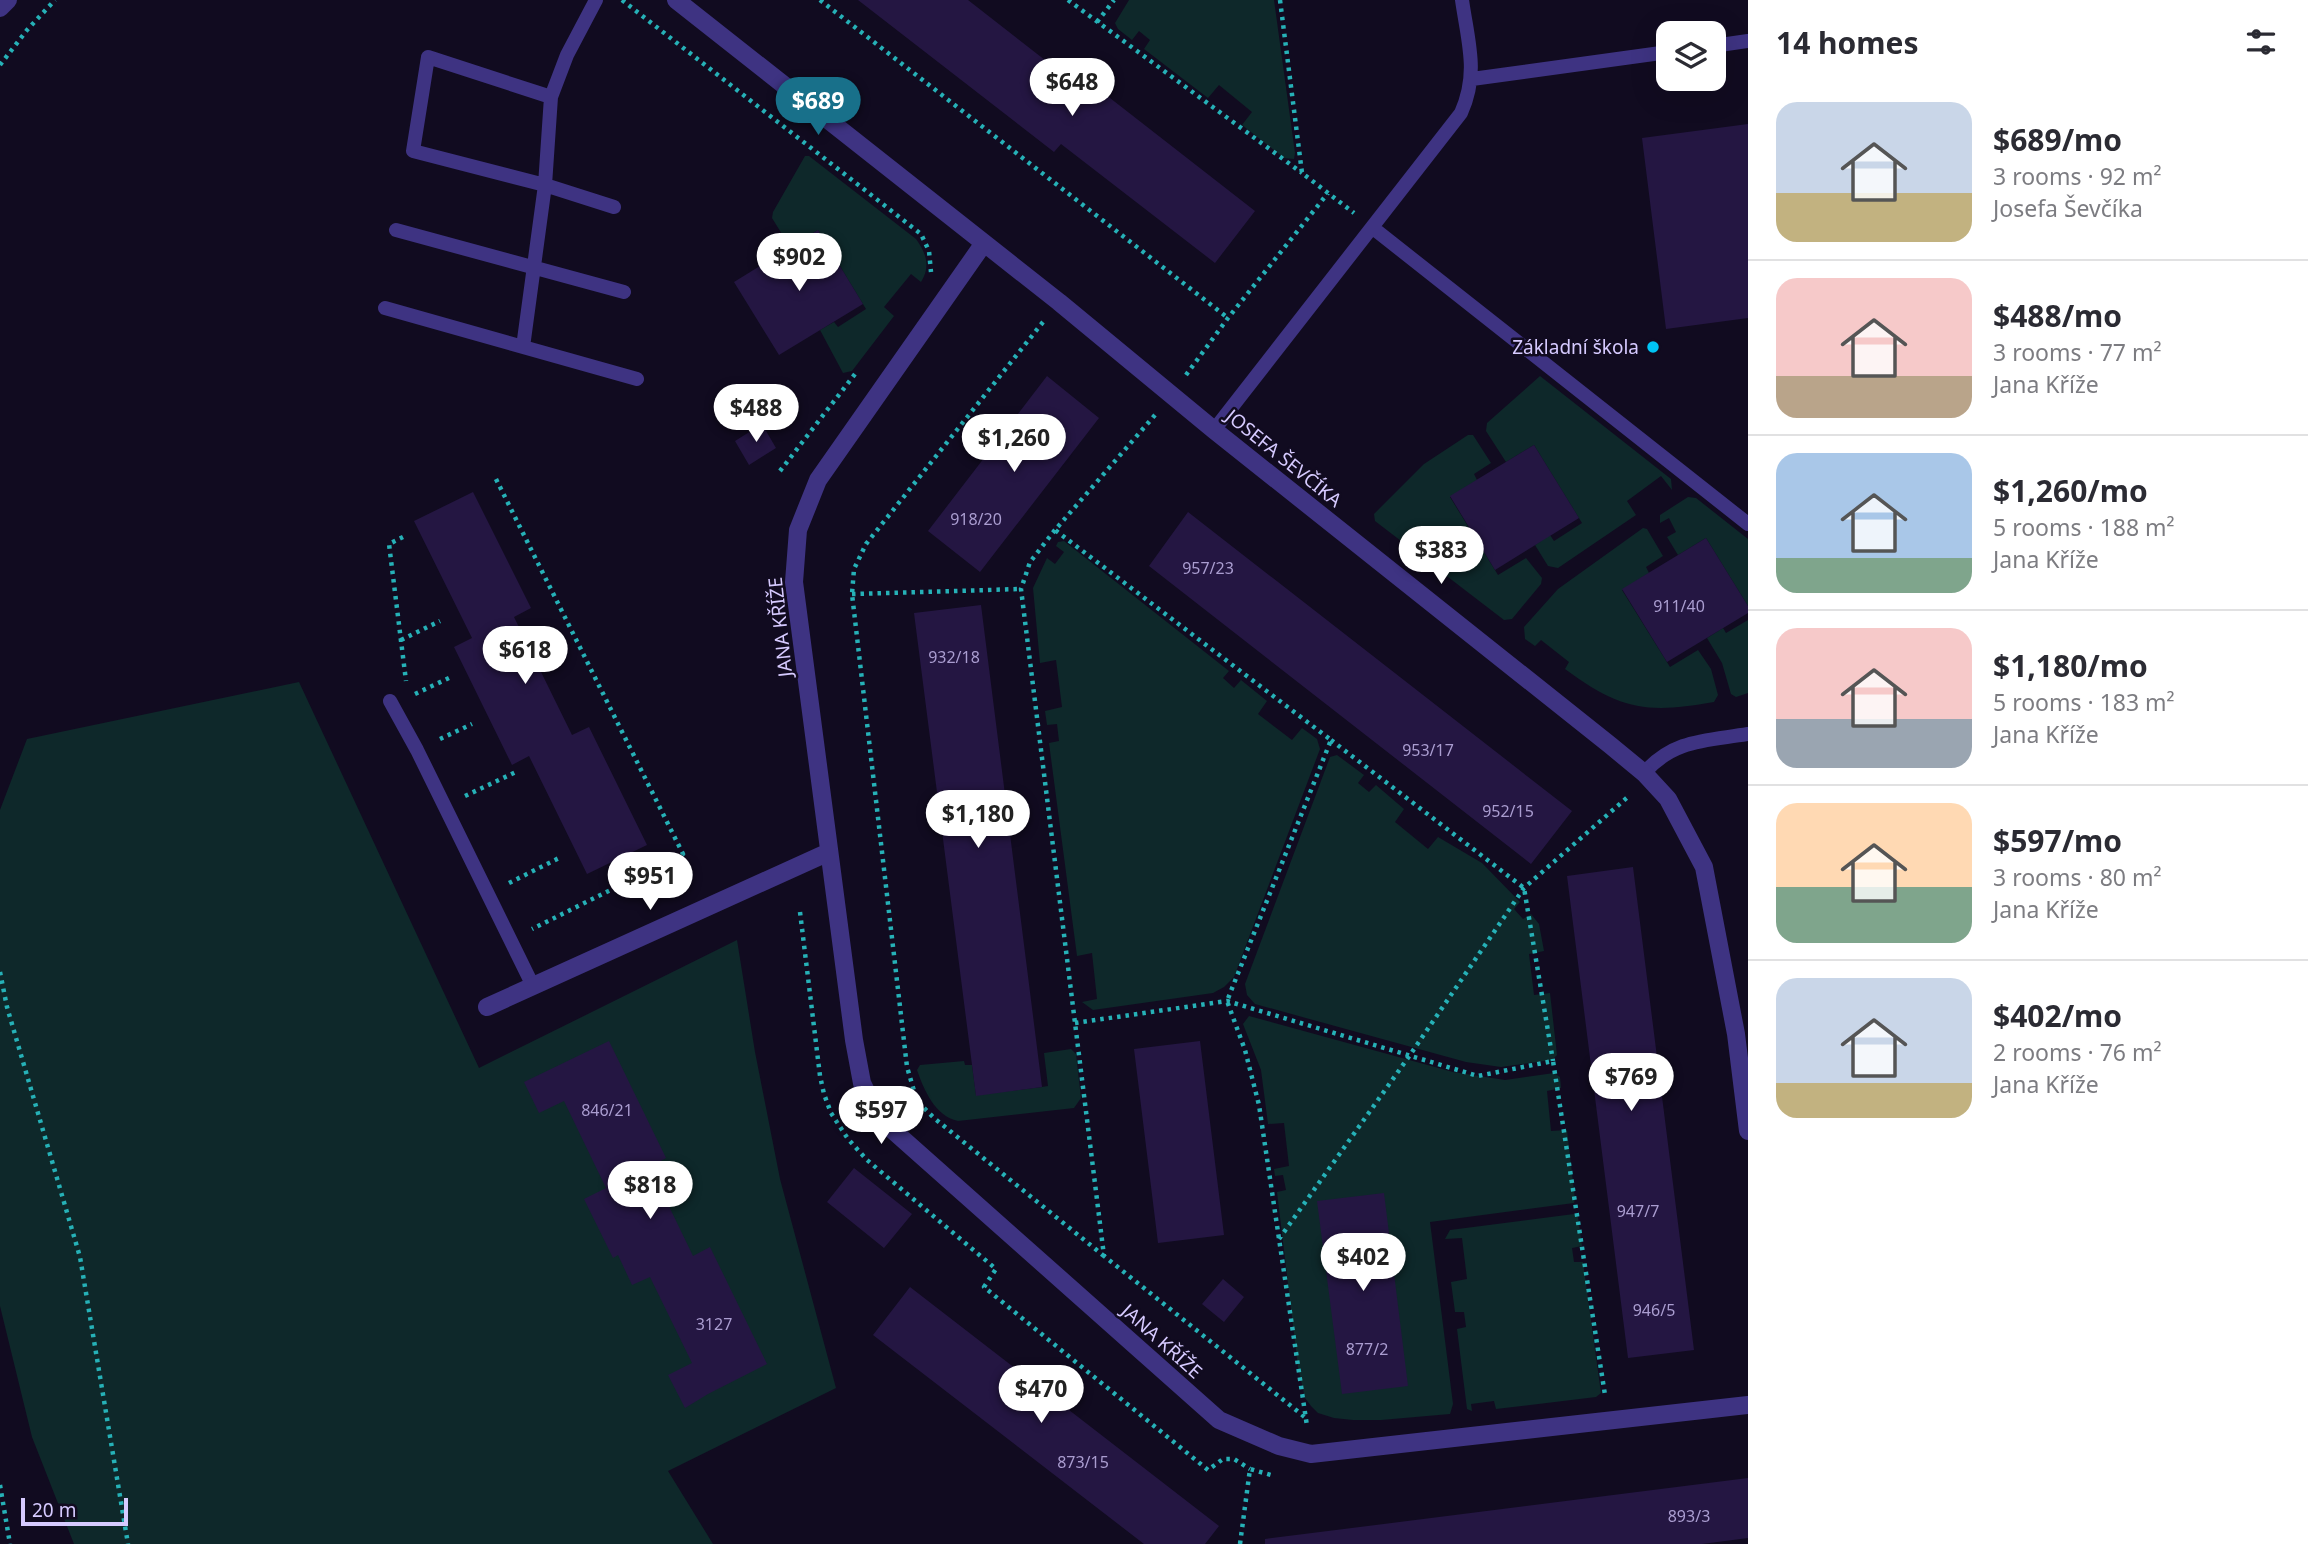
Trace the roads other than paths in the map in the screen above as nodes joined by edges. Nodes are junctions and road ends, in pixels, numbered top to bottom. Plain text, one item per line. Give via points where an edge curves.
1 (8, 0) edge
2 (596, 0) edge
3 (676, 0) edge
4 (1462, 0) edge
5 (0, 8) edge
6 (1748, 41) edge
7 (1726, 44) edge
8 (1656, 54) edge
9 (1472, 79) junction
10 (551, 97) junction
11 (545, 185) junction
12 (614, 207) dead end
13 (1373, 228) junction
14 (396, 230) dead end
15 (984, 243) junction
16 (534, 268) junction
17 (624, 292) dead end
18 (385, 308) dead end
19 (523, 347) junction
20 (636, 379) dead end
21 (1214, 430) junction
22 (1748, 524) edge
23 (390, 701) dead end
24 (1748, 734) edge
25 (1644, 773) junction
26 (830, 852) junction
27 (533, 986) junction
28 (487, 1007) dead end
29 (1742, 1034) edge
30 (1748, 1131) edge
31 (1748, 1405) edge

1 - 5 street
2 - 10 lane
3 - 15 street, JOSEFA ŠEVČÍKA
4 - 9 lane
6 - 7 lane
8 - 9 lane
9 - 13 lane via 1469,96 1451,128
10 - 11 lane
10 - 11 lane via 428,57 413,151
11 - 12 lane
11 - 16 lane
13 - 21 lane
13 - 22 lane
14 - 16 lane
15 - 21 street, JOSEFA ŠEVČÍKA
15 - 26 street, JANA KŘÍŽE via 818,480 798,530 794,582
16 - 17 lane
16 - 19 lane
18 - 19 lane
19 - 20 lane
21 - 25 street, JOSEFA ŠEVČÍKA
23 - 27 lane
24 - 25 lane via 1674,748
25 - 29 street, JOSEFA ŠEVČÍKA via 1668,799 1704,867
26 - 27 street
26 - 31 street, JANA KŘÍŽE via 854,1040 862,1083 879,1118 1219,1420 1279,1446 1311,1454
27 - 28 street
29 - 30 street, JOSEFA ŠEVČÍKA

